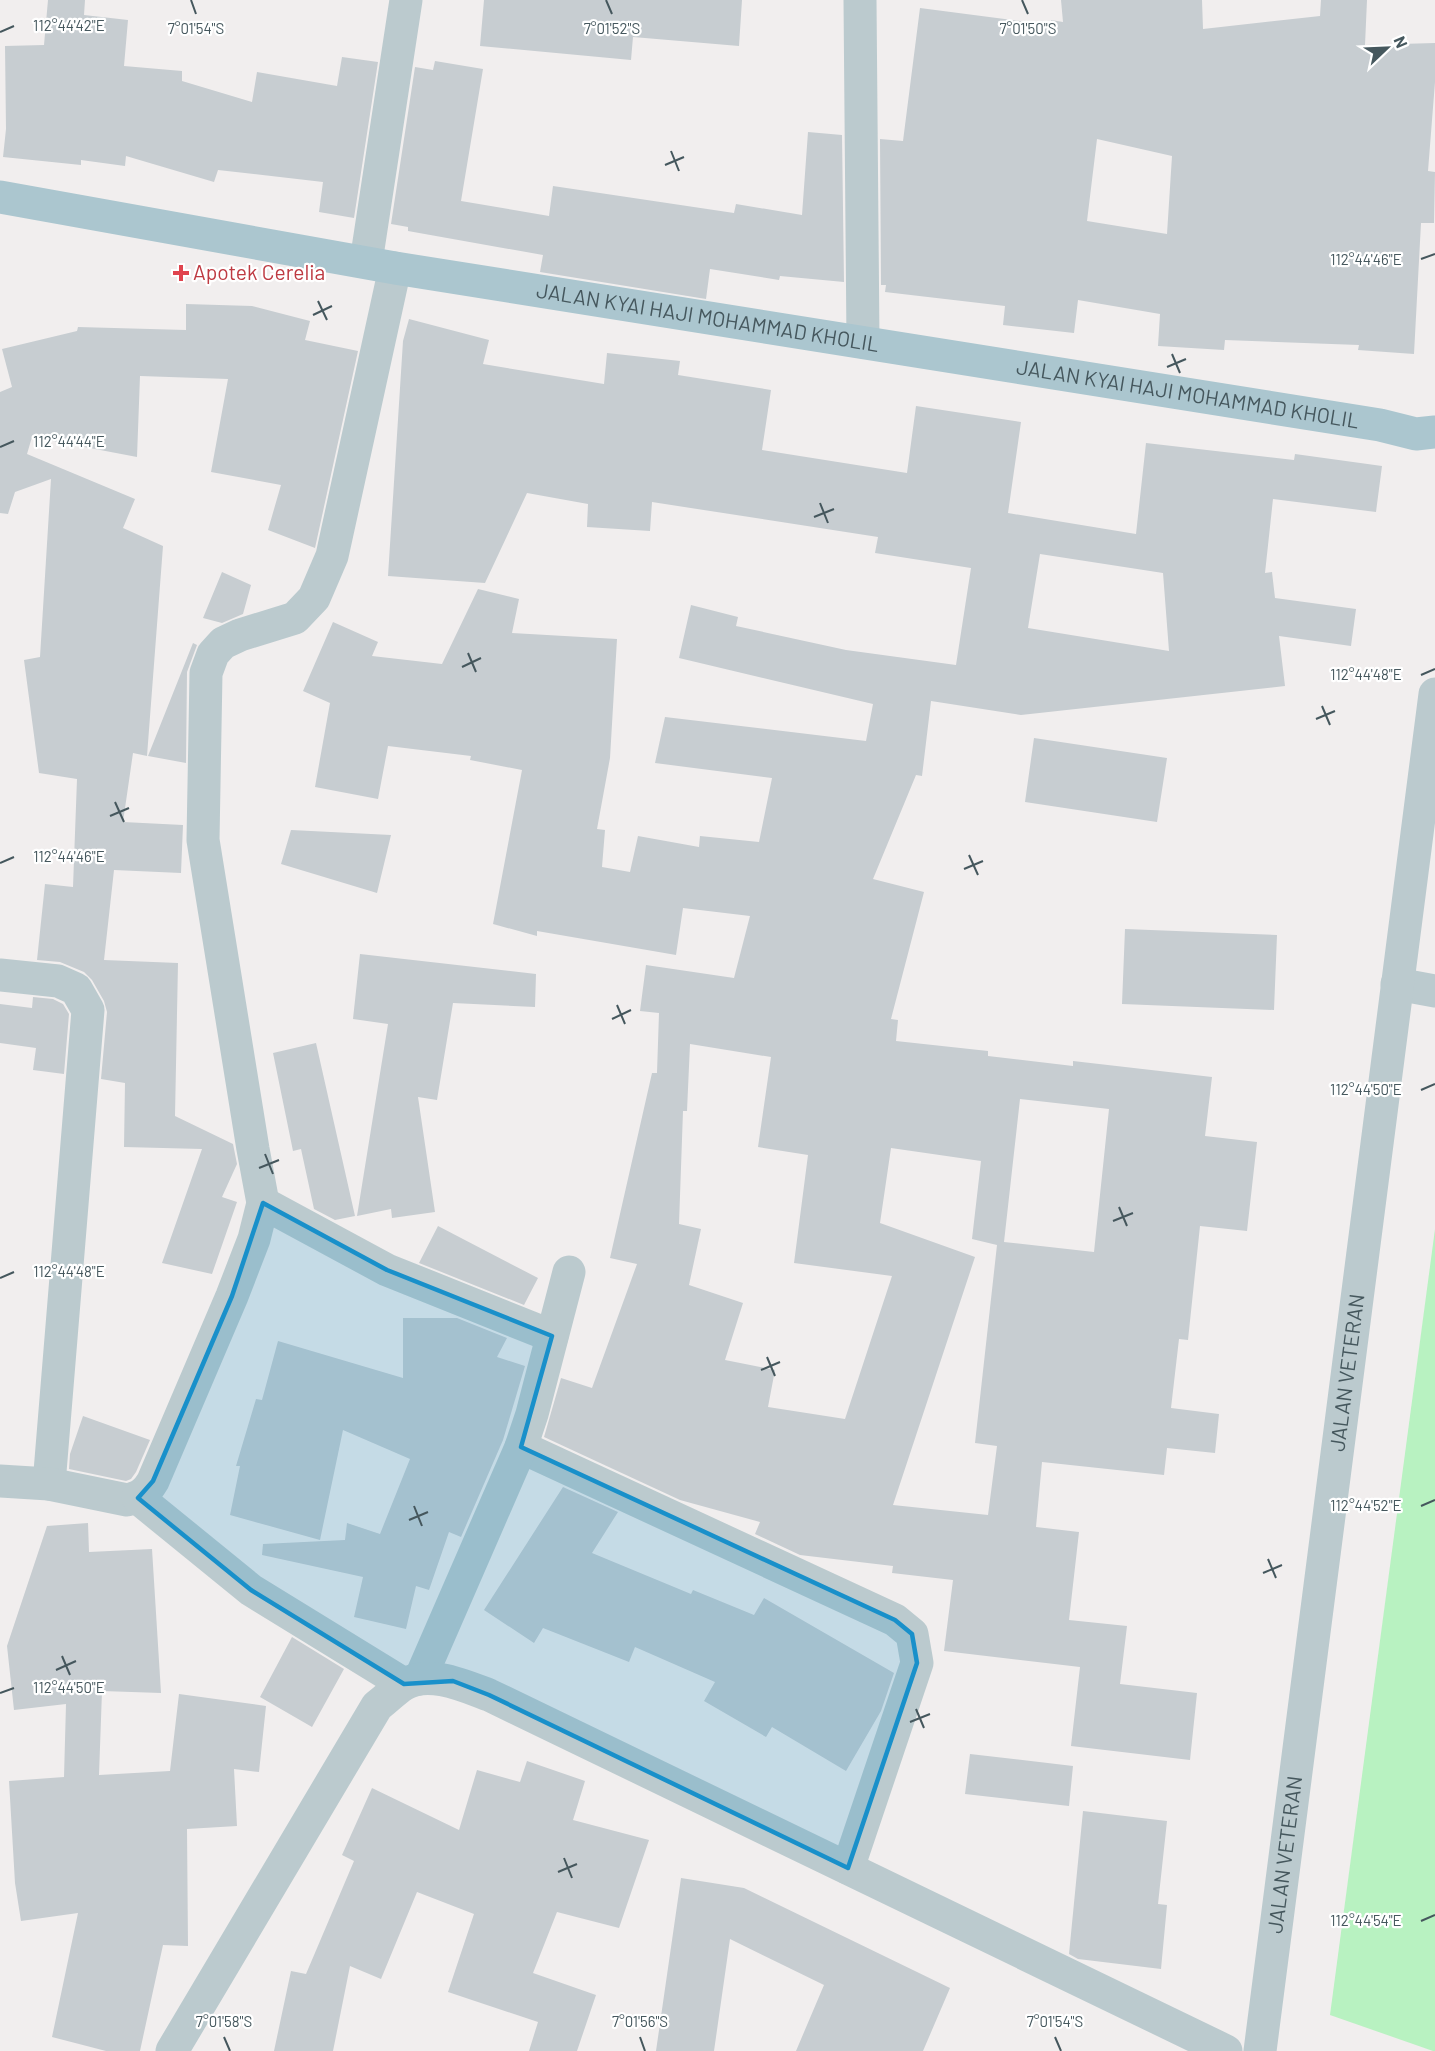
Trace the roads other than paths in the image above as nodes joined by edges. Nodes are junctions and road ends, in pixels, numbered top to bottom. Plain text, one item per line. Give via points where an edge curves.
1 (406, 0) edge
2 (860, 0) edge
3 (0, 197) edge
4 (381, 265) junction
5 (863, 342) junction
6 (1429, 440) edge
7 (1435, 694) edge
8 (0, 975) edge
9 (1397, 984) junction
10 (1435, 991) edge
11 (263, 1203) junction
12 (569, 1272) dead end
13 (552, 1336) junction
14 (521, 1447) junction
15 (0, 1481) edge
16 (49, 1484) junction
17 (138, 1498) junction
18 (412, 1682) junction
19 (848, 1868) junction
20 (172, 2051) edge
21 (1226, 2051) edge
22 (1260, 2051) edge

1 - 4 street
2 - 5 street
3 - 4 main road, JALAN KYAI HAJI MOHAMMAD KHOLIL
4 - 5 main road, JALAN KYAI HAJI MOHAMMAD KHOLIL
4 - 11 street via 332,556 314,598 295,618 223,643 213,654 206,673 203,840
5 - 6 main road, JALAN KYAI HAJI MOHAMMAD KHOLIL via 1368,423
7 - 9 street, JALAN VETERAN
8 - 16 street via 58,981 76,989 88,1010
9 - 10 street
9 - 22 street, JALAN VETERAN
11 - 13 street via 387,1270
11 - 17 street via 232,1296 153,1481
12 - 13 street
13 - 14 street
14 - 18 street
14 - 19 street via 895,1620 912,1634 916,1663
15 - 16 street
16 - 17 street via 127,1500
17 - 18 street via 251,1590
18 - 19 street via 453,1681 489,1695
18 - 20 street via 377,1706
19 - 21 street

